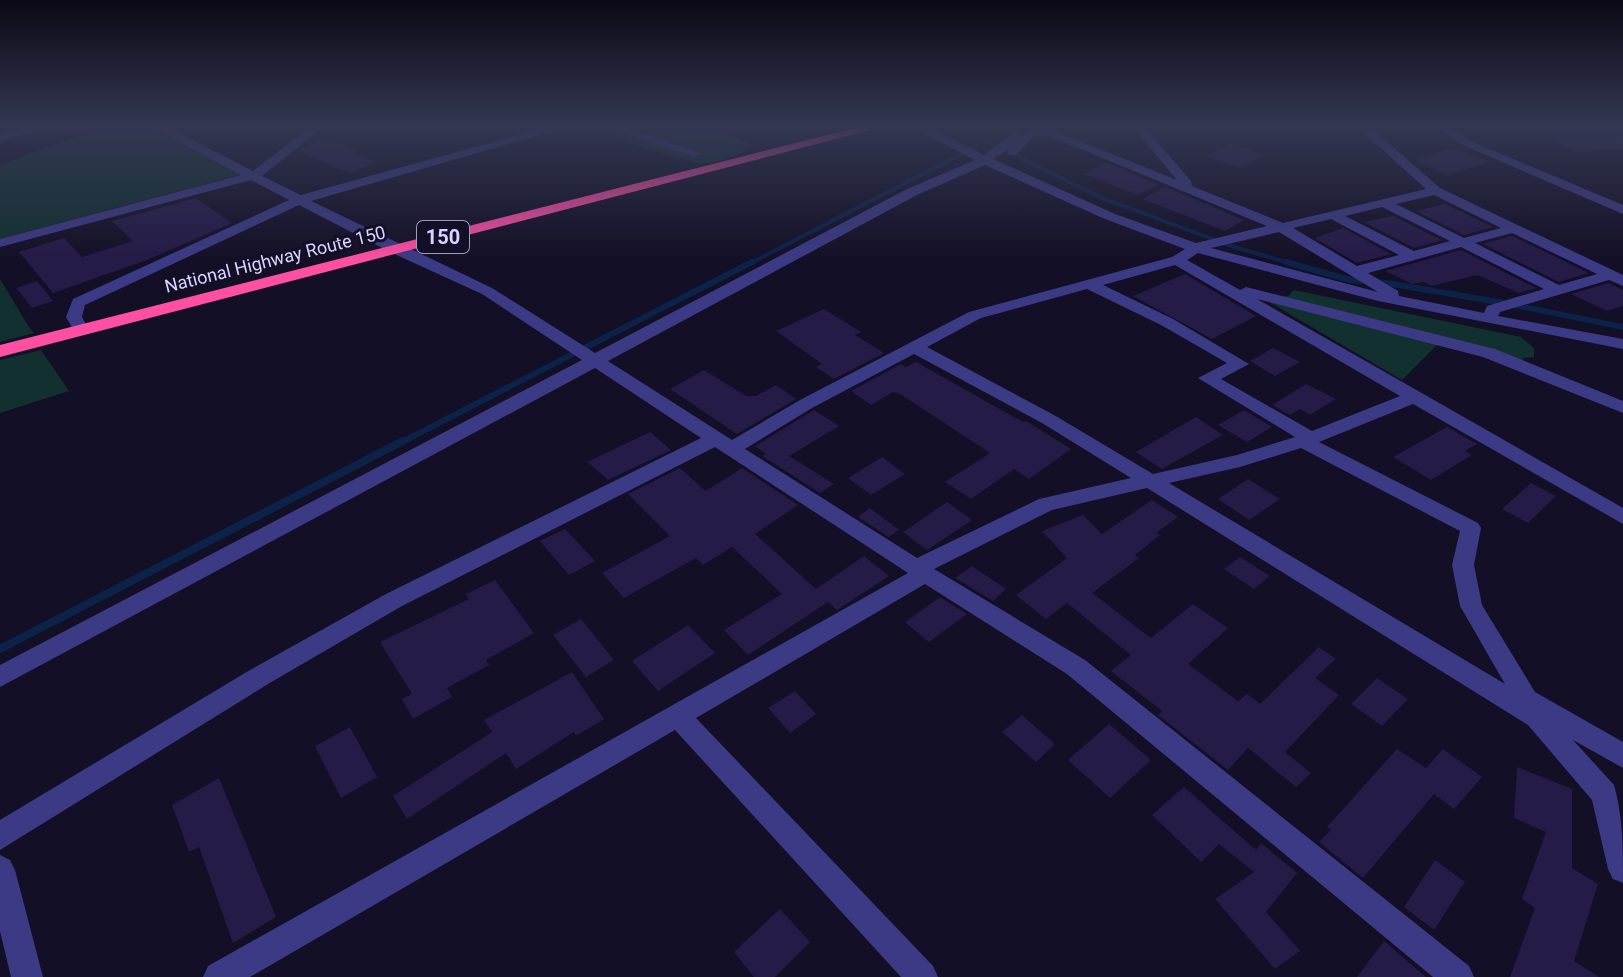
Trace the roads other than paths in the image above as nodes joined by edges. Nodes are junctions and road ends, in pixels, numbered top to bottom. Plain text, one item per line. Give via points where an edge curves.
1 (243, 170) edge
2 (265, 170) edge
3 (408, 170) edge
4 (707, 170) edge
5 (958, 170) edge
6 (1008, 170) edge
7 (1140, 170) edge
8 (1175, 170) edge
9 (1411, 170) edge
10 (1529, 170) edge
11 (254, 175) junction
12 (1183, 187) junction
13 (1435, 191) junction
14 (299, 200) junction
15 (1384, 203) junction
16 (1623, 210) edge
17 (1333, 215) junction
18 (1281, 227) junction
19 (1511, 229) junction
20 (0, 243) edge
21 (1462, 243) junction
22 (1197, 247) junction
23 (395, 249) junction
24 (1412, 256) junction
25 (1177, 260) junction
26 (1357, 271) junction
27 (1616, 278) edge
28 (1089, 284) junction
29 (1230, 290) junction
30 (1557, 290) junction
31 (1400, 301) junction
32 (1489, 319) junction
33 (81, 330) junction
34 (1623, 344) edge
35 (913, 346) junction
36 (0, 351) edge
37 (593, 361) junction
38 (1415, 397) junction
39 (1623, 407) edge
40 (1307, 440) junction
41 (723, 444) junction
42 (1147, 482) junction
43 (1623, 517) edge
44 (920, 571) junction
45 (0, 677) edge
46 (1530, 707) junction
47 (677, 715) junction
48 (1623, 756) edge
49 (0, 836) edge
50 (1623, 869) edge
51 (0, 870) edge
52 (27, 977) edge
53 (219, 977) edge
54 (922, 977) edge
55 (1458, 977) edge

1 - 11 street
2 - 11 street
3 - 14 street
4 - 23 highway, National Highway Route 150 / 150
5 - 37 street
6 - 22 street
7 - 12 street
8 - 12 street via 1187,184
9 - 13 street
10 - 16 street
11 - 14 street
11 - 20 street
12 - 18 street
13 - 15 street
13 - 19 street
14 - 23 street
14 - 33 street via 78,302 74,317
15 - 17 street
15 - 21 street
17 - 18 street
17 - 24 street
18 - 22 street
18 - 26 street
19 - 21 street
19 - 27 street
21 - 24 street
21 - 30 street
22 - 25 street
22 - 31 street
23 - 33 highway, National Highway Route 150 / 150
23 - 37 street via 487,291
24 - 26 street
25 - 28 street
25 - 29 street
26 - 31 street
27 - 30 street
28 - 35 street via 975,315
28 - 40 street via 1240,364 1207,378
29 - 38 street
29 - 39 street via 1489,353
30 - 32 street via 1493,309
31 - 32 street
32 - 34 street
33 - 36 highway, National Highway Route 150 / 150
35 - 41 street
35 - 42 street via 1048,419
37 - 41 street
37 - 45 street
38 - 40 street
38 - 43 street
40 - 42 street
40 - 46 street via 1471,528 1463,565 1471,606
41 - 44 street
41 - 49 street via 394,600
42 - 44 street via 1046,504
42 - 46 street
44 - 47 street
44 - 55 street via 1076,667
46 - 48 street
46 - 50 street via 1604,794
47 - 53 street
47 - 54 street
51 - 52 street

